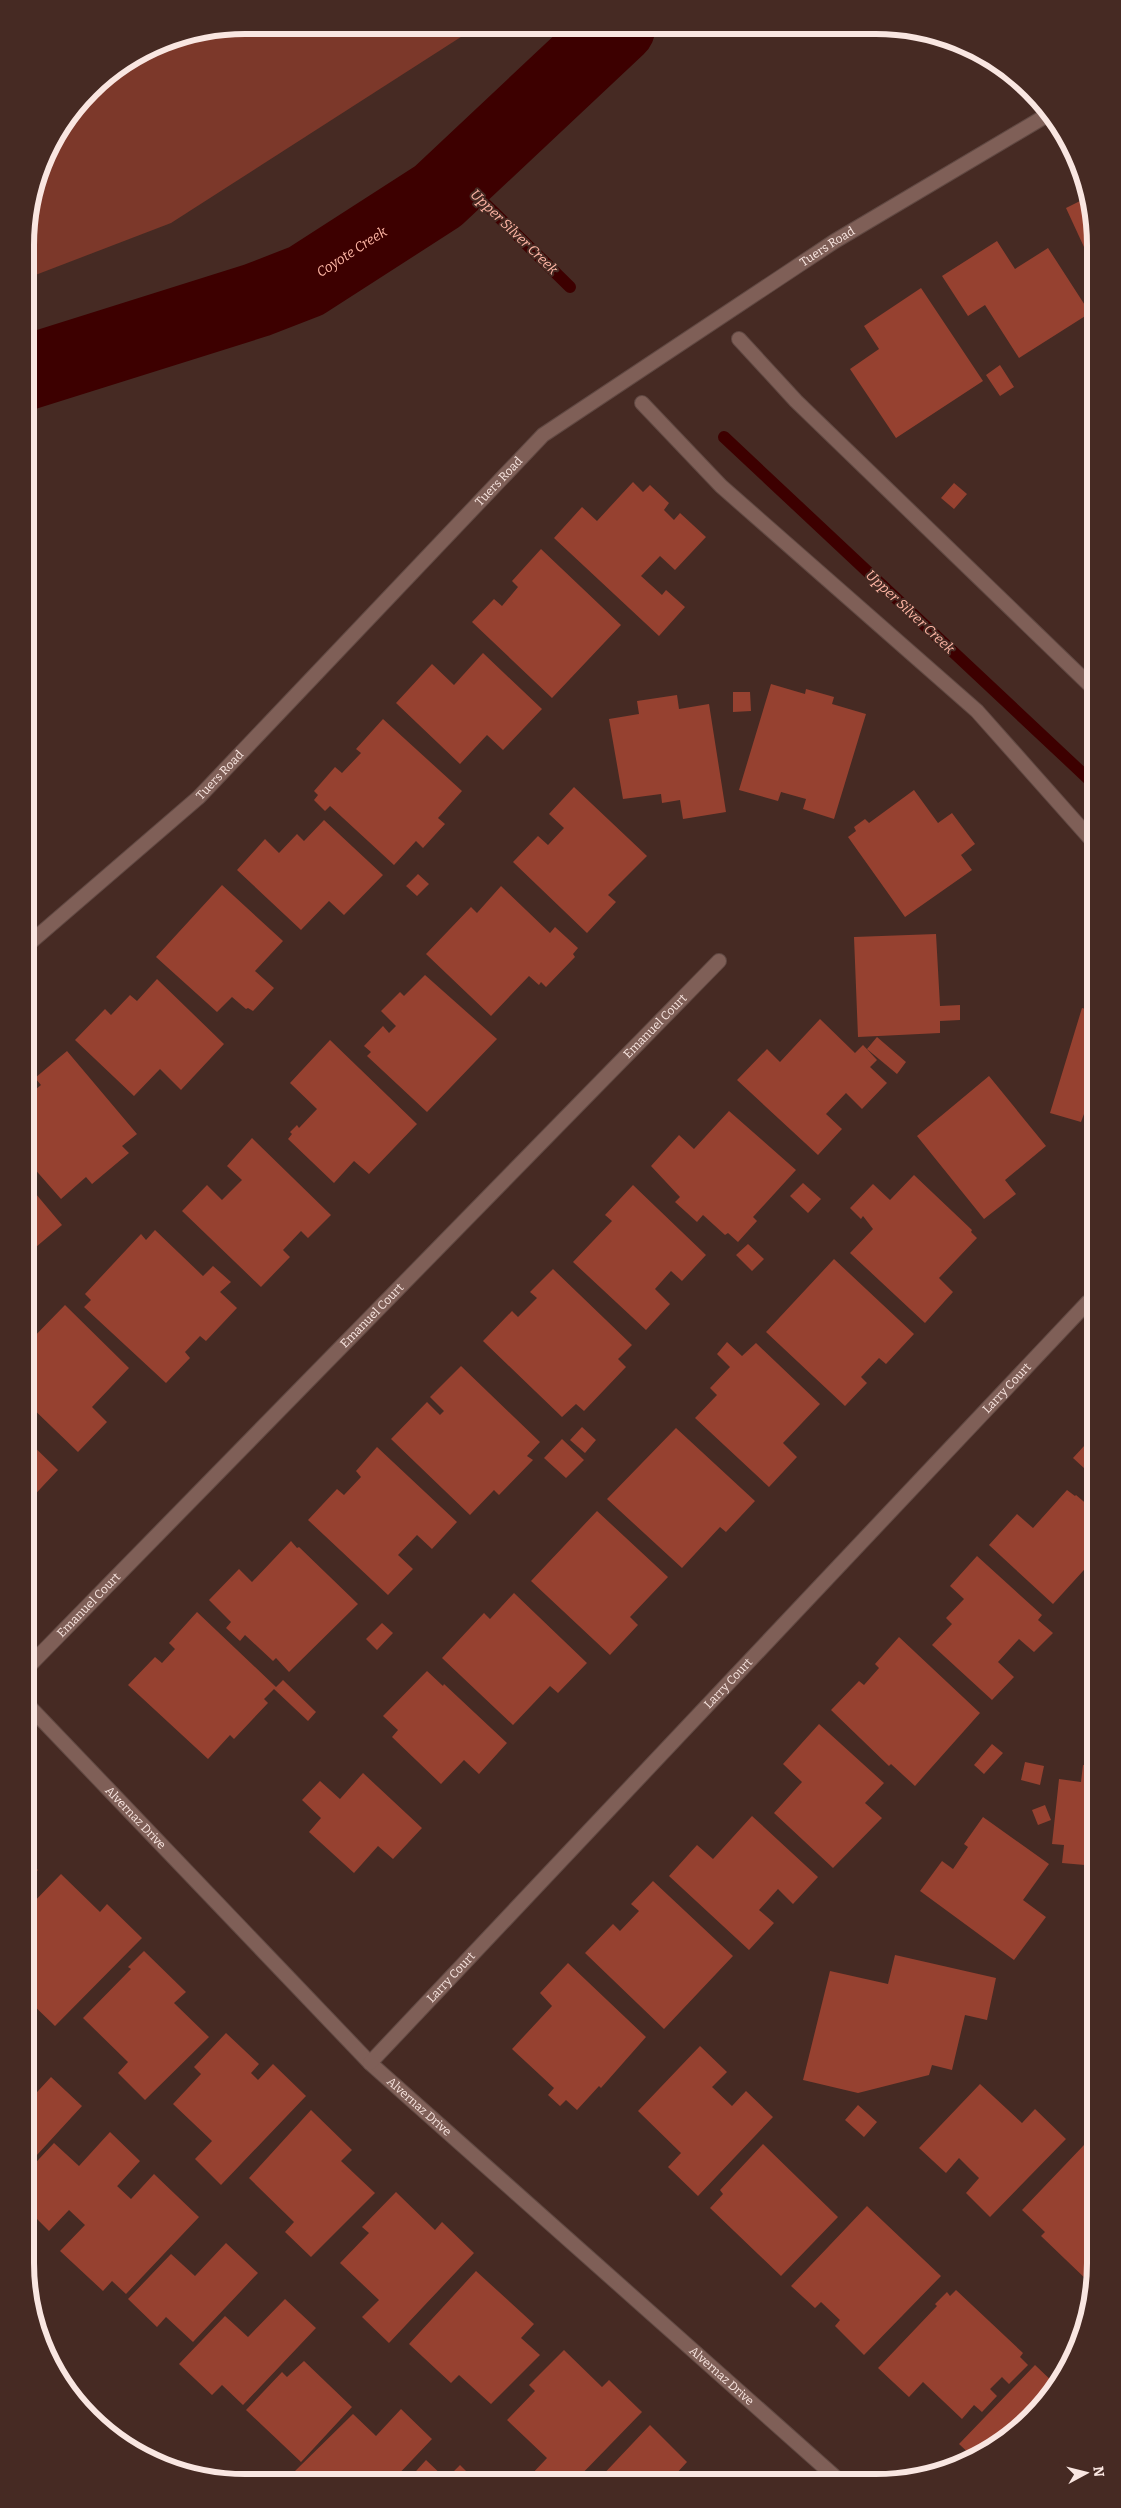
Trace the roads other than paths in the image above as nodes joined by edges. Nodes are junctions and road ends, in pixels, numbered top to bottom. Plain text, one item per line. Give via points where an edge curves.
1 (1045, 117) edge
2 (739, 339) dead end
3 (642, 403) dead end
4 (1087, 682) edge
5 (1087, 835) edge
6 (34, 940) edge
7 (719, 961) dead end
8 (1087, 1303) edge
9 (34, 1661) edge
10 (34, 1711) edge
11 (370, 2063) junction
12 (832, 2474) edge

1 - 6 street, Tuers Road via 835,241 543,435 199,798
2 - 4 street via 796,400
3 - 5 street via 721,486 978,711
7 - 9 street, Emanuel Court
8 - 11 street, Larry Court
10 - 11 street, Alvernaz Drive
11 - 12 street, Alvernaz Drive

